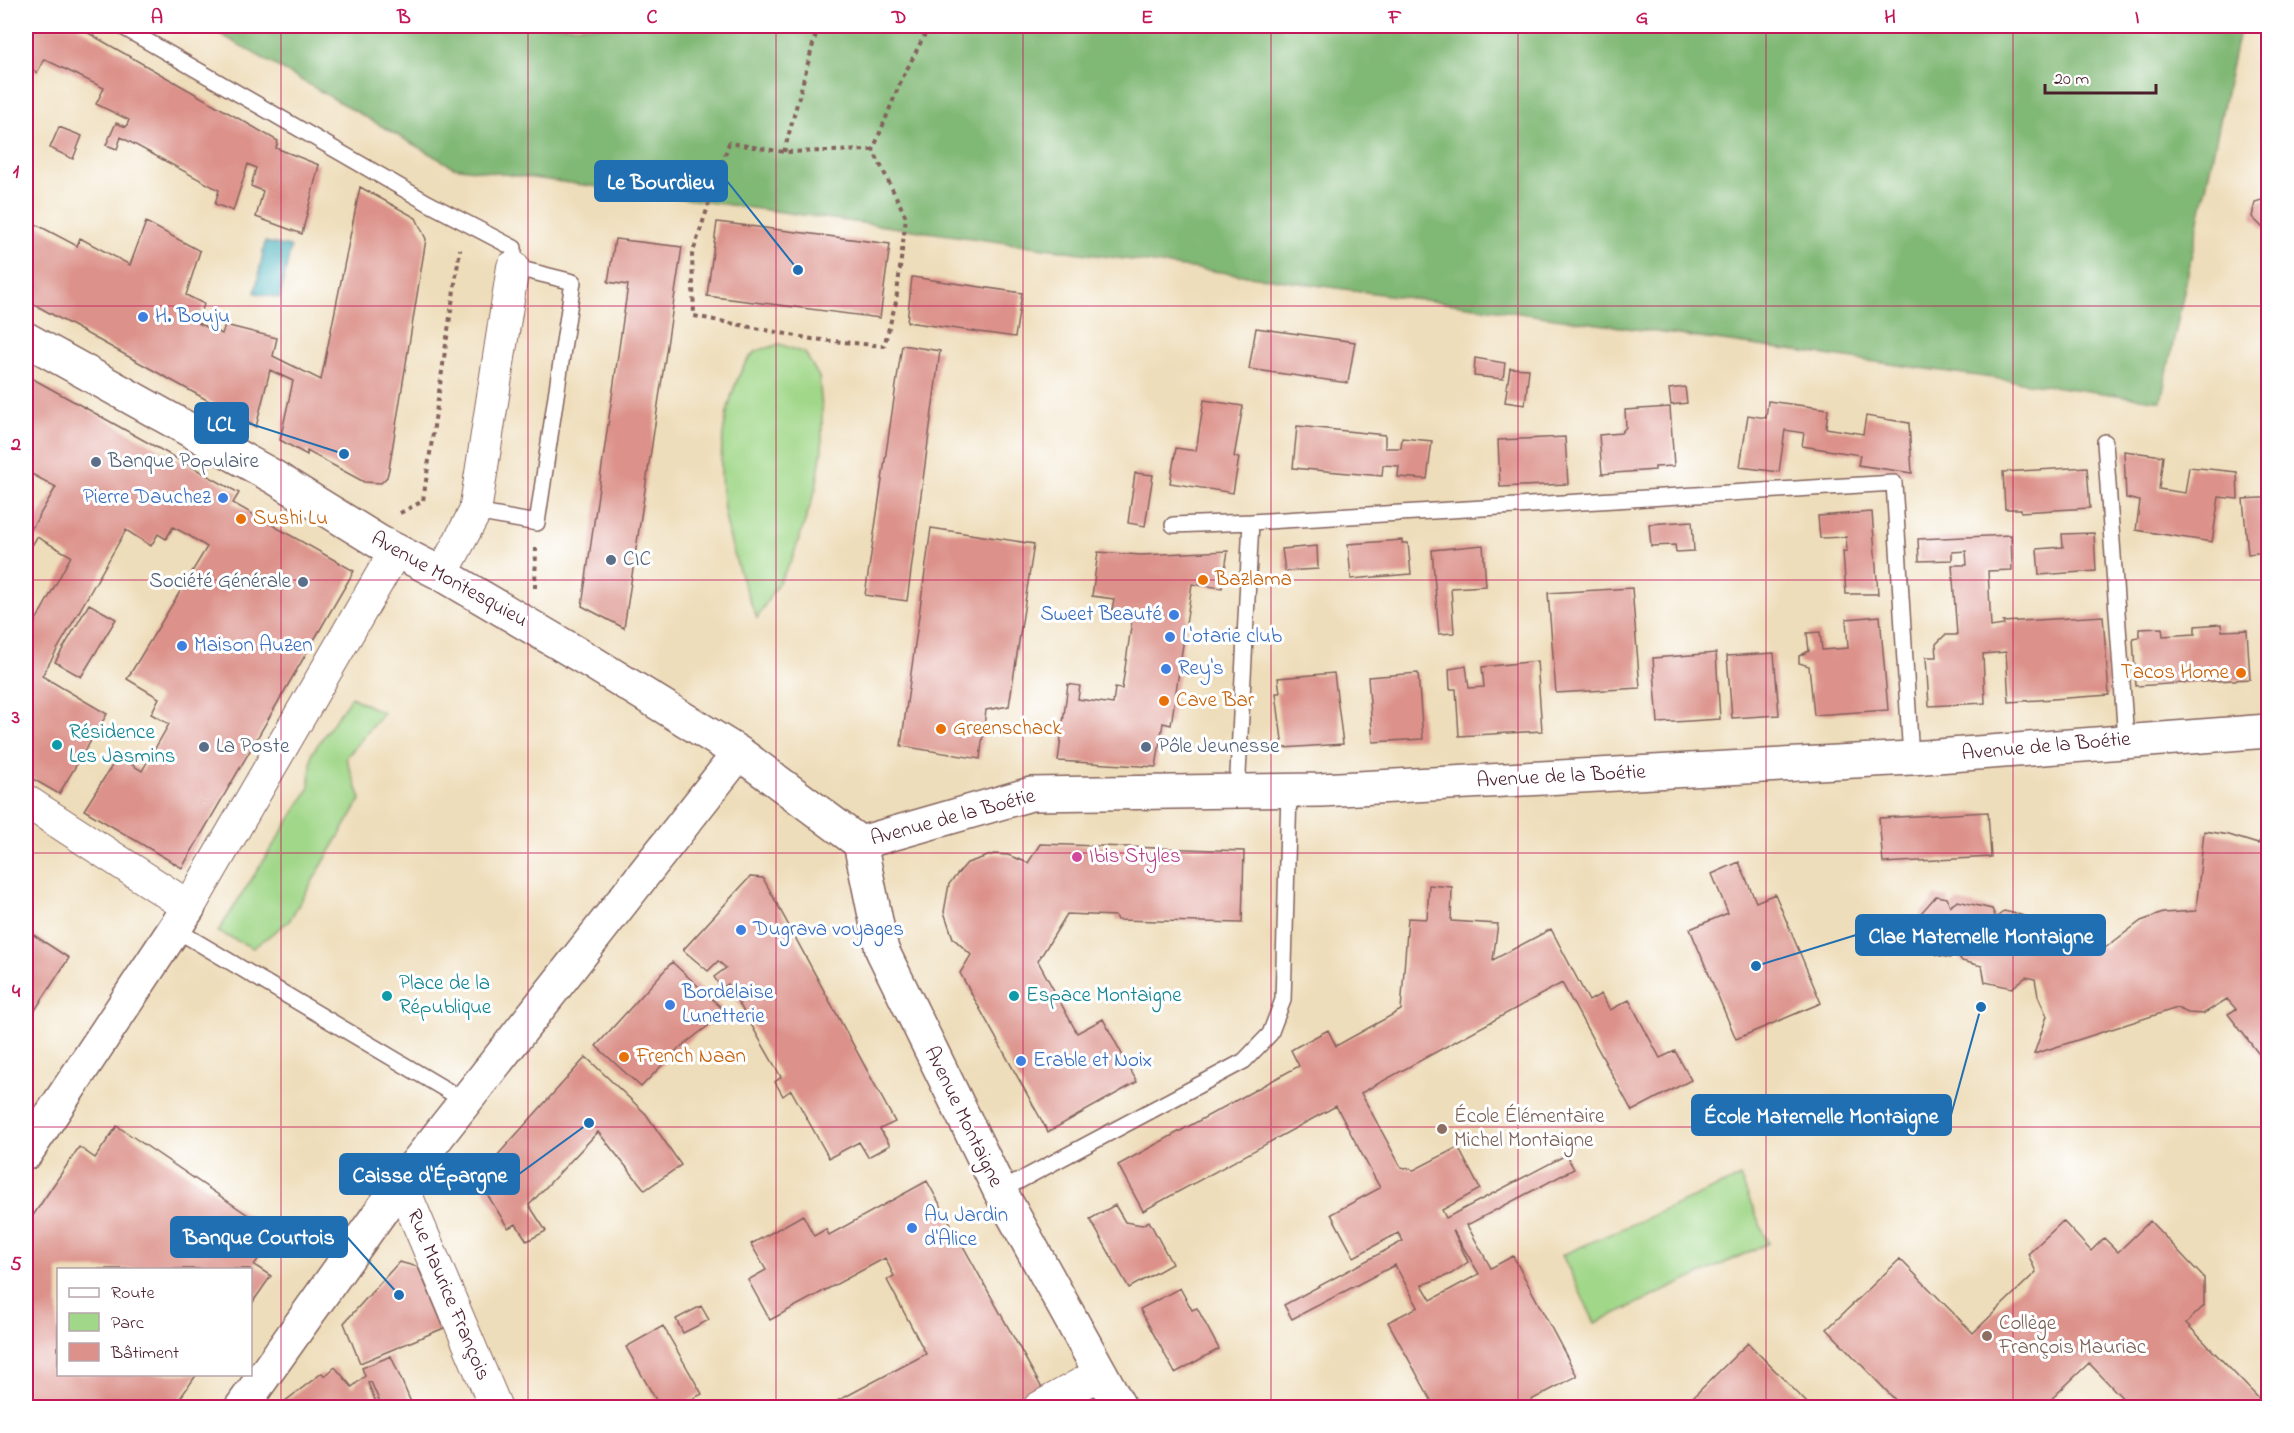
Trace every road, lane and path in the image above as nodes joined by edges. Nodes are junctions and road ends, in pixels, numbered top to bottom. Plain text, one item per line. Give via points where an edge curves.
1 (121, 26) edge
2 (818, 26) edge
3 (929, 26) edge
4 (873, 150) junction
5 (784, 152) junction
6 (464, 222) junction
7 (513, 267) junction
8 (26, 339) edge
9 (2105, 442) dead end
10 (475, 512) junction
11 (1251, 522) junction
12 (537, 523) junction
13 (1173, 525) dead end
14 (388, 546) junction
15 (442, 574) junction
16 (534, 628) junction
17 (2268, 730) edge
18 (2126, 740) junction
19 (739, 753) junction
20 (1911, 758) junction
21 (1289, 792) junction
22 (1237, 793) junction
23 (26, 801) edge
24 (860, 843) junction
25 (182, 918) junction
26 (465, 1101) junction
27 (26, 1153) edge
28 (400, 1183) junction
29 (1000, 1191) junction
30 (1101, 1373) junction
31 (241, 1407) edge
32 (496, 1407) edge
33 (1039, 1407) edge
34 (1120, 1407) edge

1 - 6 lane
2 - 5 path
3 - 4 path
4 - 5 path
4 - 5 path via 906,217 896,302 884,346 812,339 694,316 692,255 729,142
6 - 7 lane via 514,248
6 - 14 path via 423,501 402,510
7 - 10 street
7 - 12 lane via 573,282
8 - 14 main road, Avenue Montesquieu via 274,477
9 - 18 lane
10 - 12 lane
10 - 15 street
11 - 13 lane
11 - 20 lane via 1894,483
11 - 22 lane
12 - 16 path
14 - 15 main road, Avenue Montesquieu
14 - 25 street
15 - 16 main road, Avenue Montesquieu
16 - 19 main road, Avenue Montesquieu
17 - 18 main road, Avenue de la Boétie
18 - 20 main road, Avenue de la Boétie
19 - 24 main road, Avenue Montesquieu
19 - 26 main road
20 - 21 main road, Avenue de la Boétie
21 - 22 main road, Avenue de la Boétie
21 - 29 lane via 1283,1000 1270,1034 1244,1061
22 - 24 main road, Avenue de la Boétie via 1031,794
23 - 25 street
24 - 29 main road, Avenue Montaigne via 882,950
25 - 26 lane
25 - 27 main road
26 - 28 main road
28 - 31 main road
28 - 32 street, Rue Maurice François
29 - 30 main road, Avenue Montaigne
30 - 33 street
30 - 34 main road, Avenue Montaigne

